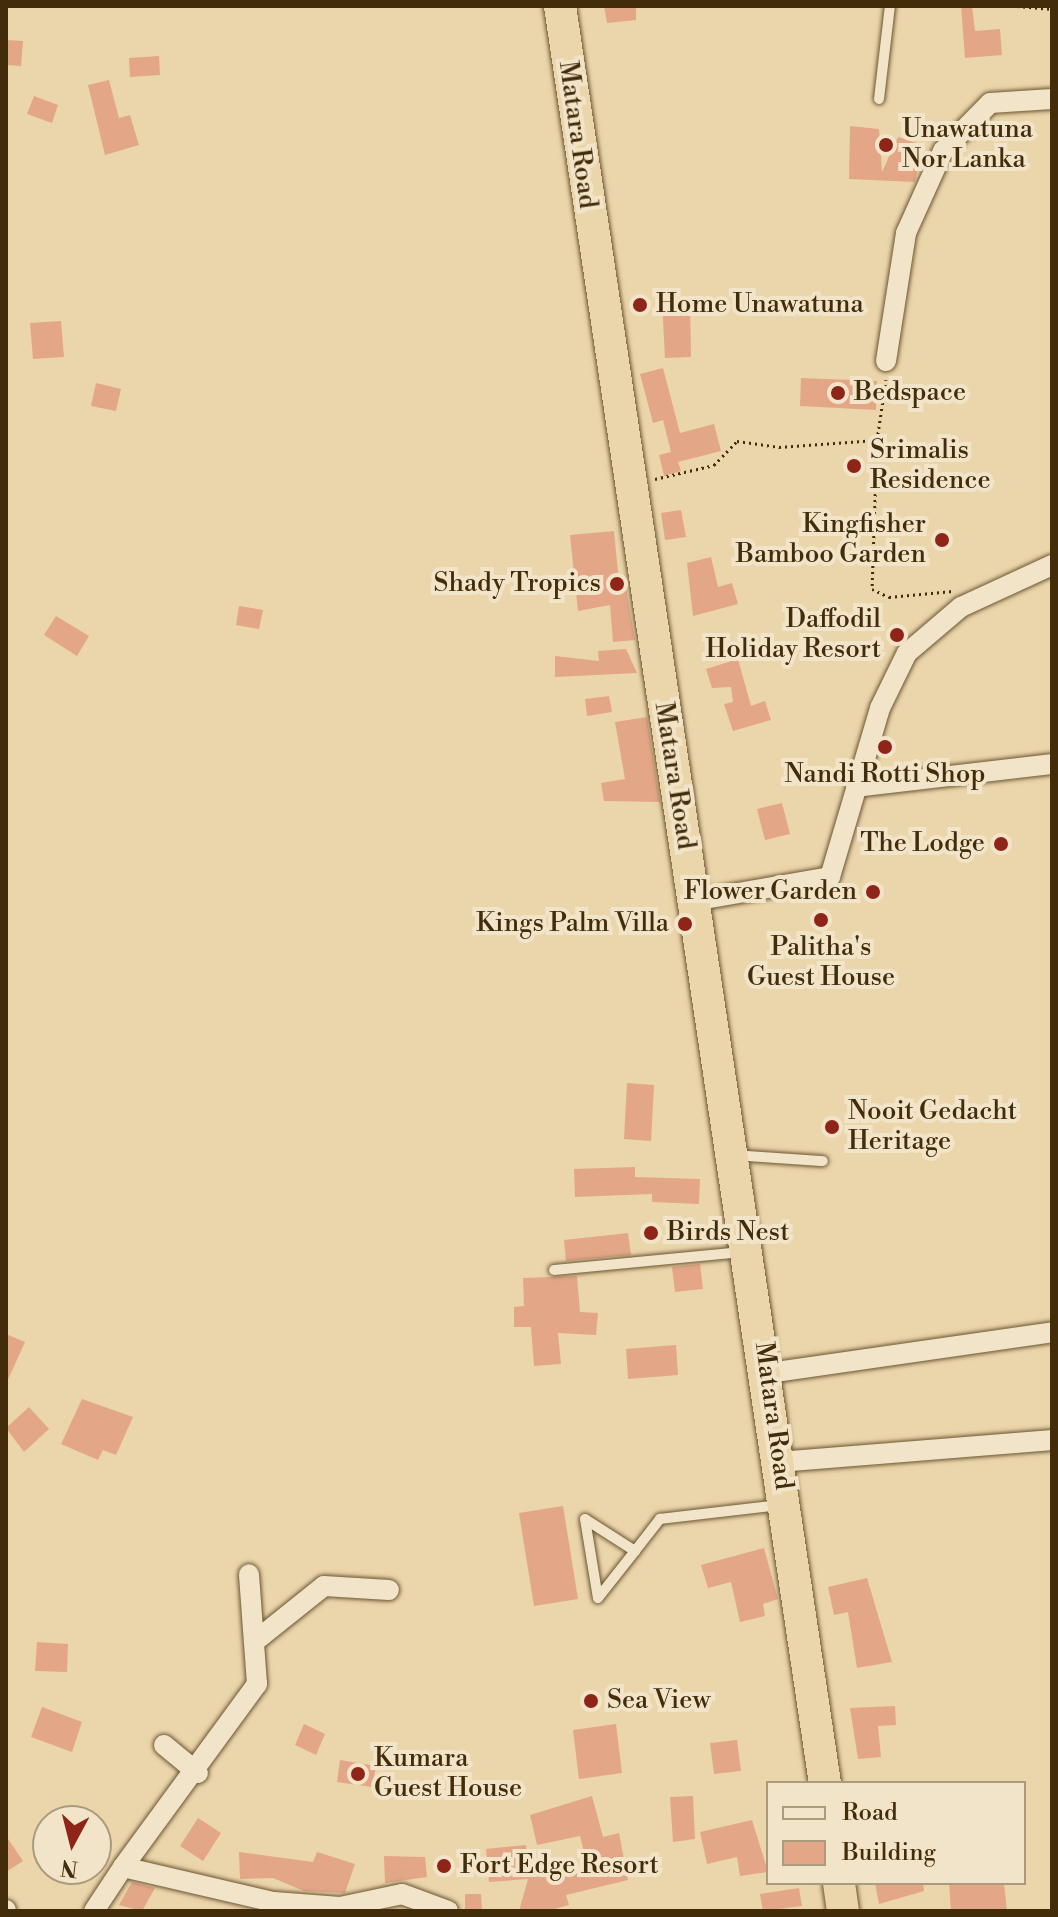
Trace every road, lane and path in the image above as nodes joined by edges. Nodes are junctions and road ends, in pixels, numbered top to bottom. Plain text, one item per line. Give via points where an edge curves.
1 (560, 6) edge
2 (890, 6) edge
3 (940, 6) edge
4 (952, 6) edge
5 (1017, 6) edge
6 (1052, 9) edge
7 (879, 99) dead end
8 (1052, 99) edge
9 (886, 361) joint
10 (877, 440) junction
11 (630, 485) junction
12 (1052, 565) edge
13 (967, 589) dead end
14 (1052, 764) edge
15 (856, 787) junction
16 (693, 901) junction
17 (732, 1155) junction
18 (823, 1161) dead end
19 (748, 1251) junction
20 (554, 1270) dead end
21 (1052, 1332) edge
22 (769, 1373) junction
23 (1052, 1440) edge
24 (779, 1462) junction
25 (784, 1504) junction
26 (635, 1551) junction
27 (249, 1574) dead end
28 (389, 1590) dead end
29 (259, 1638) junction
30 (164, 1745) dead end
31 (198, 1773) junction
32 (825, 1781) edge
33 (123, 1867) junction
34 (839, 1885) edge
35 (94, 1911) edge
36 (448, 1911) edge
37 (843, 1911) edge

1 - 11 highway, Matara Road
2 - 7 lane
3 - 4 path
5 - 6 path
8 - 9 street via 990,103 943,151 906,233
9 - 10 path
10 - 11 path via 779,447 737,441 714,465
10 - 13 path via 872,589 889,597
11 - 16 highway, Matara Road
12 - 15 street via 926,632 880,708
14 - 15 street
15 - 16 street via 830,877
16 - 17 highway, Matara Road
17 - 18 lane
17 - 19 highway, Matara Road
19 - 20 lane
19 - 22 highway, Matara Road
21 - 22 street
22 - 24 highway, Matara Road
23 - 24 street
24 - 25 highway, Matara Road
25 - 26 lane via 660,1519
25 - 32 highway, Matara Road
26 - 26 lane via 626,1563 598,1598 585,1519
27 - 29 street
28 - 29 street via 324,1586
29 - 31 street via 257,1684
30 - 31 street
31 - 33 street
33 - 35 street
33 - 36 street via 274,1902 340,1907 402,1894
34 - 37 highway

